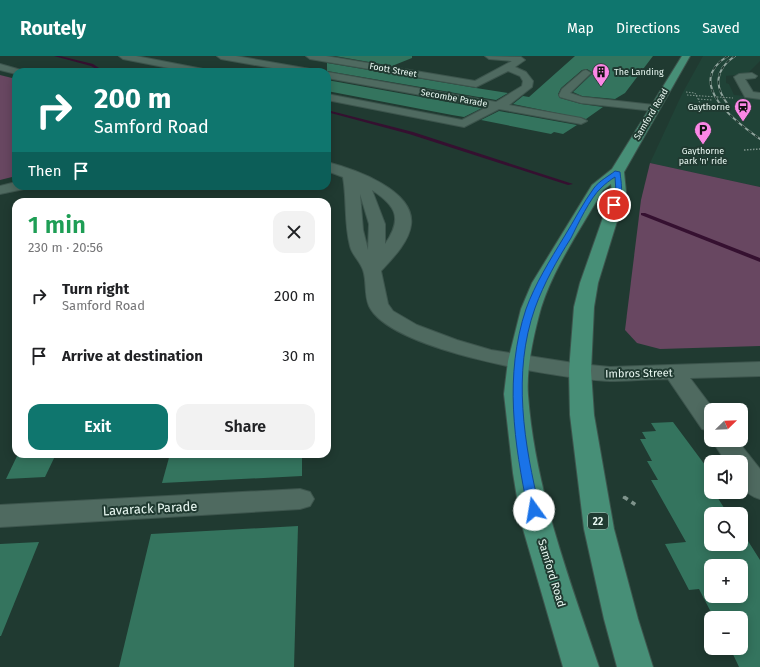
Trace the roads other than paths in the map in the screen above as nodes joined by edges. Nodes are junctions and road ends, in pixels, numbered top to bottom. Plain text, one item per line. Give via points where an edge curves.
1 (123, 56) edge
2 (221, 56) edge
3 (310, 56) edge
4 (489, 56) edge
5 (686, 56) edge
6 (0, 67) edge
7 (507, 67) junction
8 (183, 68) edge
9 (288, 68) edge
10 (12, 70) edge
11 (586, 72) dead end
12 (756, 73) edge
13 (331, 76) edge
14 (760, 89) edge
15 (760, 96) edge
16 (331, 97) edge
17 (499, 106) junction
18 (654, 108) junction
19 (581, 121) dead end
20 (331, 168) edge
21 (617, 172) junction
22 (350, 176) junction
23 (12, 187) edge
24 (0, 190) edge
25 (372, 270) junction
26 (519, 361) junction
27 (760, 368) edge
28 (580, 372) junction
29 (674, 372) junction
30 (704, 413) edge
31 (748, 473) edge
32 (760, 488) edge
33 (300, 500) dead end
34 (0, 516) edge
35 (581, 667) edge
36 (635, 667) edge

1 - 8 street
2 - 9 street
3 - 7 street, Foott Street via 476,84
4 - 7 street via 521,60
5 - 18 main road, Samford Road
6 - 10 street
7 - 17 street via 523,74 528,80 527,87
11 - 18 street via 564,95 582,100
12 - 14 street via 752,78
12 - 15 street via 739,77 749,95
13 - 17 street, Secombe Parade
16 - 17 street via 464,124
17 - 19 street, Secombe Parade
18 - 21 main road, Samford Road
20 - 22 street
21 - 26 main road, Samford Road via 597,188 541,283 531,309
21 - 28 main road, 22 via 619,192 589,283 584,307
22 - 25 street via 359,249
22 - 25 street via 367,193 374,210 377,249
22 - 25 street via 374,184 389,194 400,207 403,219 403,225 388,253
23 - 24 street
25 - 26 street, Imbros Street via 378,306 393,320 450,345
26 - 28 street, Imbros Street
26 - 35 main road, Samford Road via 516,394 526,473 536,522
27 - 29 street, Imbros Street
28 - 29 street, Imbros Street
28 - 36 main road, 22 via 585,437 599,530
29 - 30 street
31 - 32 street
33 - 34 street, Lavarack Parade

